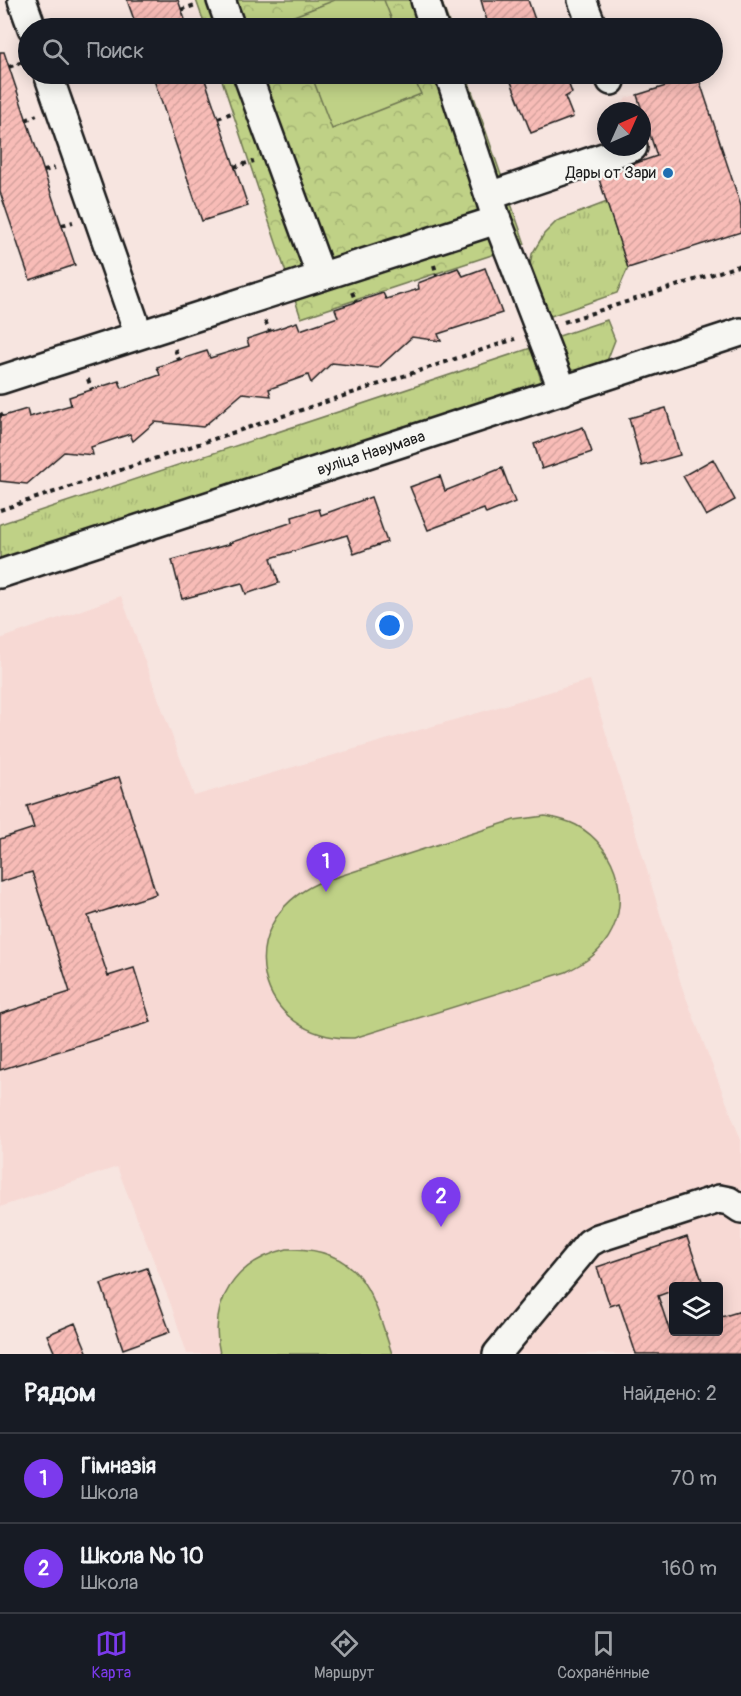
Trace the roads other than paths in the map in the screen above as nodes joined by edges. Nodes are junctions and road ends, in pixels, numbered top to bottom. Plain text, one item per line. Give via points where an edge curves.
1 (22, 0) edge
2 (220, 0) edge
3 (425, 0) edge
4 (582, 0) edge
5 (28, 18) edge
6 (227, 18) edge
7 (431, 18) edge
8 (588, 18) edge
9 (51, 84) edge
10 (251, 84) edge
11 (452, 84) edge
12 (612, 156) edge
13 (493, 208) junction
14 (321, 276) junction
15 (741, 332) edge
16 (138, 335) junction
17 (0, 380) edge
18 (563, 391) junction
19 (0, 574) edge
20 (741, 1209) edge
21 (497, 1354) edge

1 - 5 street
2 - 6 street
3 - 7 street
4 - 8 street
9 - 16 street
10 - 14 street
11 - 13 street
12 - 13 street
13 - 14 street
13 - 18 street
14 - 16 street
15 - 18 street, вуліца Навумава
16 - 17 street
18 - 19 street, вуліца Навумава
20 - 21 street via 719,1199 589,1243

